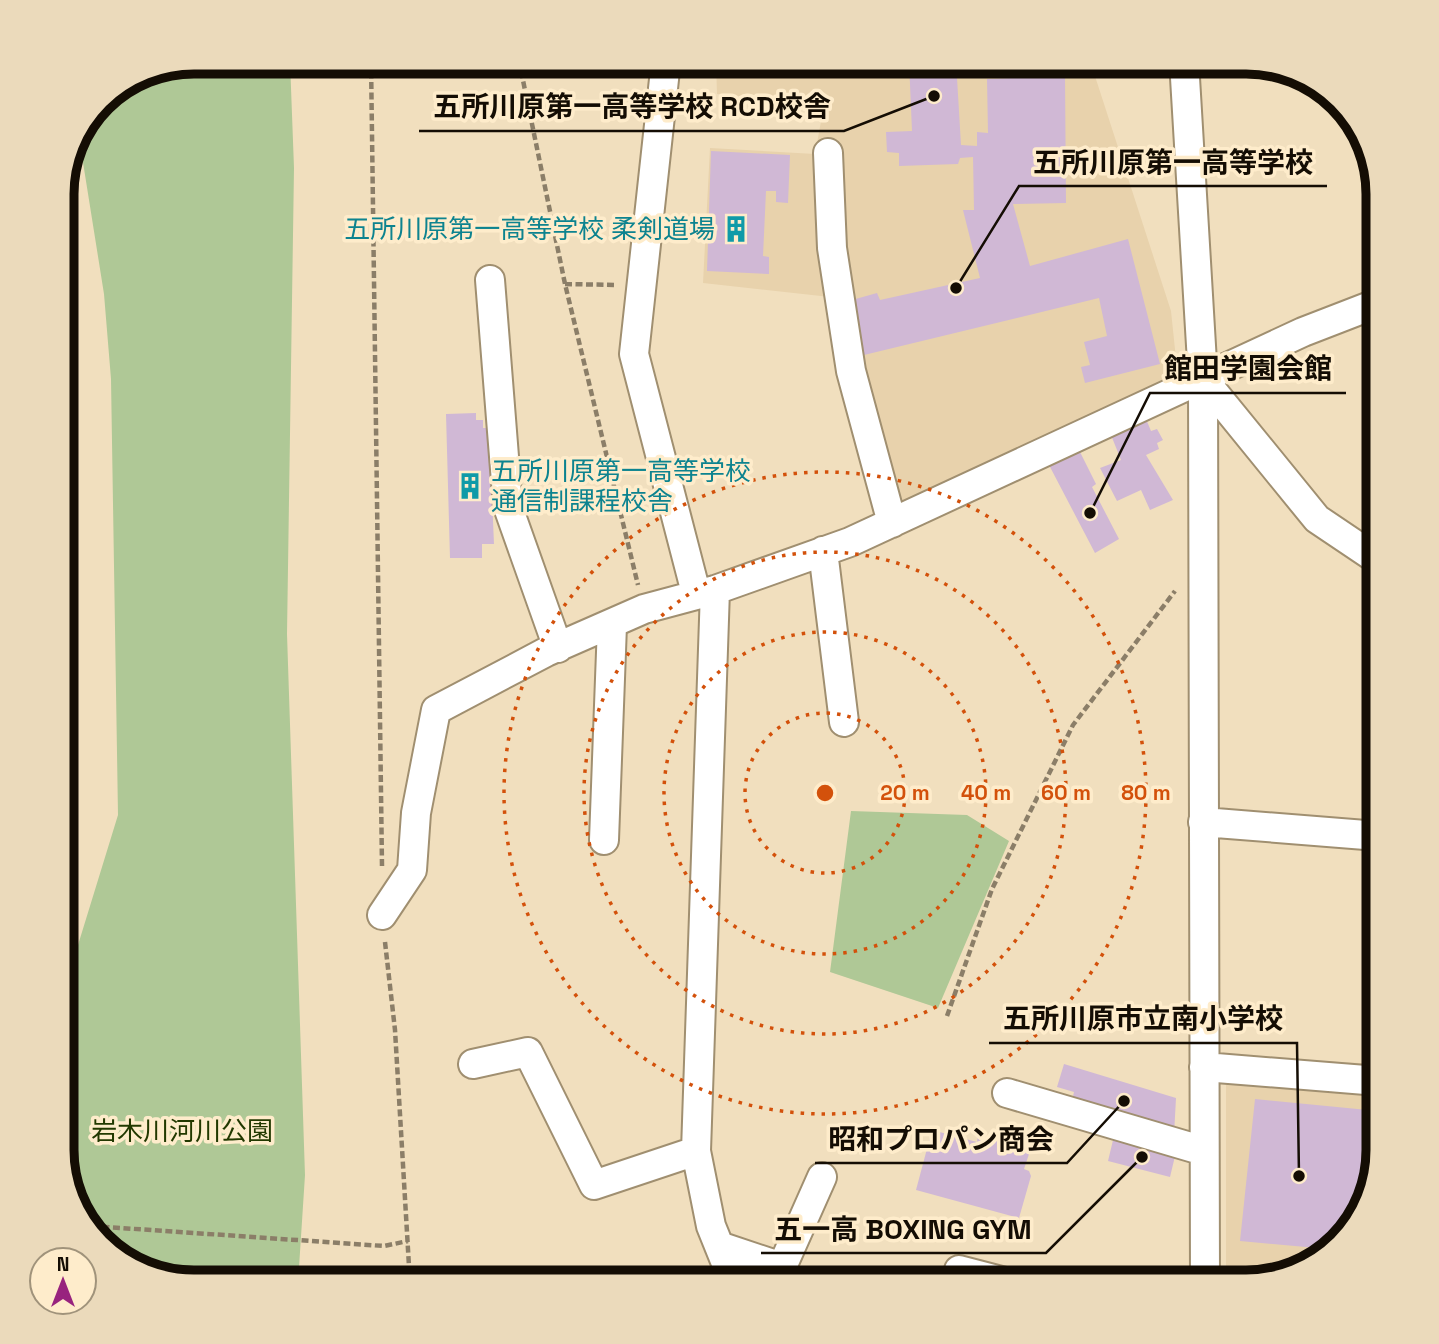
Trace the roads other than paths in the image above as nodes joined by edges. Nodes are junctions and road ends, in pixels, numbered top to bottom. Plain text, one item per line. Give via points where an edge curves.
1 (665, 74) edge
2 (1185, 74) edge
3 (828, 153) dead end
4 (490, 280) dead end
5 (1365, 308) edge
6 (1203, 379) junction
7 (892, 523) junction
8 (823, 551) junction
9 (1365, 552) edge
10 (706, 591) junction
11 (612, 625) junction
12 (558, 648) junction
13 (844, 722) dead end
14 (1203, 822) junction
15 (1366, 835) edge
16 (604, 840) dead end
17 (382, 915) road end
18 (473, 1064) dead end
19 (1204, 1067) junction
20 (1366, 1080) edge
21 (1007, 1093) dead end
22 (696, 1150) junction
23 (1204, 1151) junction
24 (821, 1177) dead end
25 (719, 1246) junction
26 (729, 1270) edge
27 (1205, 1270) edge

1 - 10 street via 634,354
2 - 6 street
3 - 7 street via 832,248 851,371
4 - 12 street via 508,507
5 - 6 street
6 - 7 street
6 - 9 street via 1317,519
6 - 14 street
7 - 8 street
8 - 10 street
8 - 13 street
10 - 11 street via 644,609
10 - 22 street
11 - 12 street
11 - 16 street
12 - 17 street via 436,710 416,813 412,870
14 - 15 street
14 - 19 street
18 - 22 street via 528,1052 594,1185
19 - 20 street
19 - 23 street
21 - 23 street
22 - 25 street
23 - 27 street
24 - 25 street via 782,1268
25 - 26 street

